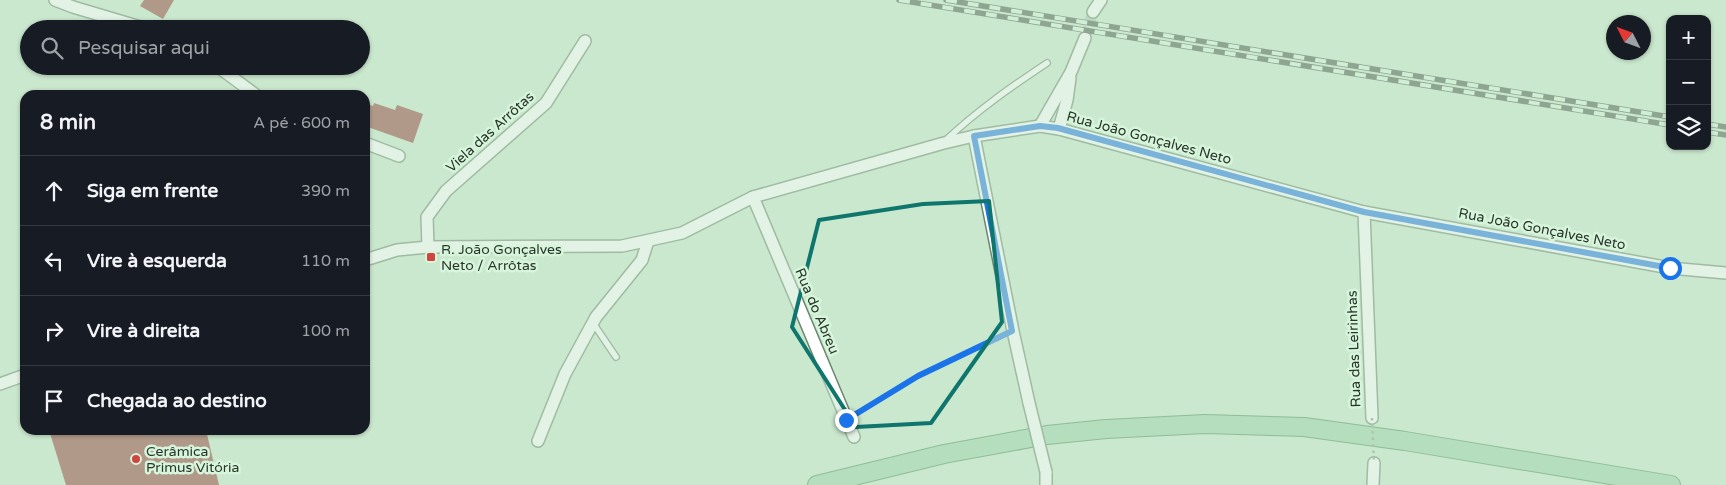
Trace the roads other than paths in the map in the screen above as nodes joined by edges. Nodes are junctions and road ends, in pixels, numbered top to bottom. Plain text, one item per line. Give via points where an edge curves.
1 (55, 0) edge
2 (1101, 0) edge
3 (1093, 12) tunnel mouth
4 (117, 20) edge
5 (1085, 38) tunnel mouth
6 (586, 41) dead end
7 (1047, 63) dead end
8 (1071, 72) junction
9 (229, 75) edge
10 (249, 90) edge
11 (1040, 126) junction
12 (1058, 128) junction
13 (974, 136) junction
14 (944, 143) junction
15 (370, 145) edge
16 (399, 156) dead end
17 (753, 197) junction
18 (1364, 212) junction
19 (648, 240) junction
20 (428, 247) junction
21 (370, 258) edge
22 (1726, 273) edge
23 (593, 323) junction
24 (616, 357) dead end
25 (20, 377) edge
26 (0, 384) edge
27 (1372, 418) road end
28 (854, 437) dead end
29 (538, 441) dead end
30 (1374, 463) road end
31 (817, 485) edge
32 (1046, 485) edge
33 (1373, 485) edge
34 (1671, 485) edge

1 - 4 street
2 - 3 street
5 - 8 street
6 - 20 street, Viela das Arrôtas via 546,103 446,191 427,217
7 - 14 lane via 970,117
8 - 11 street
8 - 12 street
9 - 10 street
11 - 12 street, Rua João Gonçalves Neto
11 - 13 street, Rua João Gonçalves Neto
12 - 18 street, Rua João Gonçalves Neto
13 - 14 street, Rua João Gonçalves Neto
13 - 32 street, bridge via 1012,331 1046,472
14 - 17 street, Rua João Gonçalves Neto
15 - 16 street
17 - 19 street, Rua João Gonçalves Neto via 682,233
17 - 28 street, Rua do Abreu
18 - 22 street, Rua João Gonçalves Neto via 1670,268
18 - 27 street, Rua das Leirinhas
19 - 20 street, Rua João Gonçalves Neto via 622,246
19 - 23 street via 642,260
20 - 21 street, Rua João Gonçalves Neto via 397,250
23 - 24 lane
23 - 29 street via 565,374
25 - 26 street
30 - 33 street
31 - 34 main road via 944,454 1047,435 1205,424 1304,427

